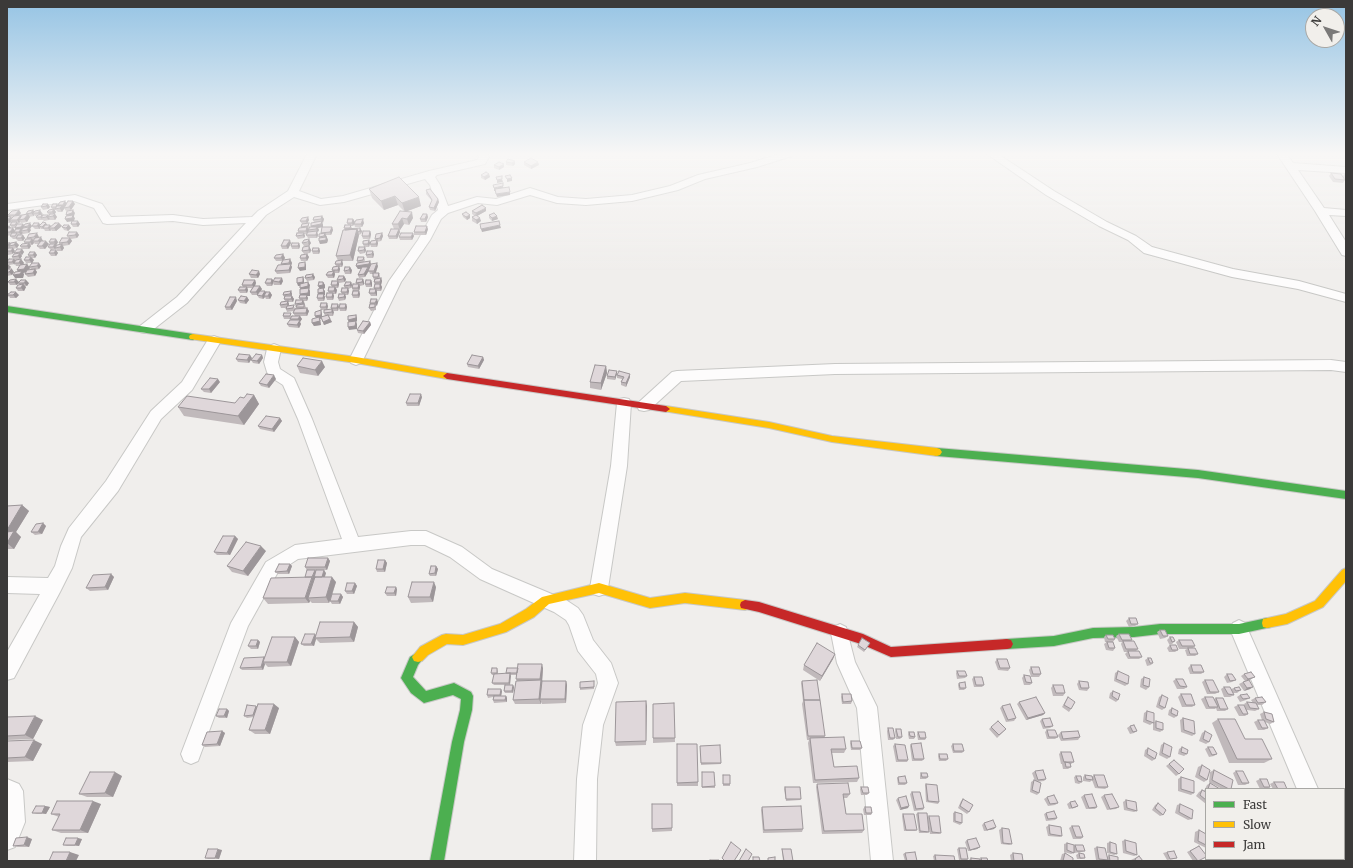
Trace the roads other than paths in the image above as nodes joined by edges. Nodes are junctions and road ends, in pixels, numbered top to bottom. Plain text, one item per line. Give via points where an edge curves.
1 (291, 195) edge
2 (298, 195) edge
3 (359, 195) edge
4 (438, 195) edge
5 (519, 195) edge
6 (541, 195) edge
7 (647, 195) edge
8 (1053, 195) edge
9 (1310, 195) edge
10 (7, 207) edge
11 (444, 211) junction
12 (1321, 211) junction
13 (1346, 213) edge
14 (256, 220) junction
15 (1346, 252) edge
16 (1346, 298) edge
17 (7, 310) edge
18 (145, 328) junction
19 (214, 341) junction
20 (274, 349) junction
21 (356, 360) junction
22 (1346, 367) edge
23 (624, 403) junction
24 (644, 406) junction
25 (1346, 495) edge
26 (353, 545) junction
27 (1346, 573) edge
28 (7, 584) edge
29 (54, 586) junction
30 (599, 588) junction
31 (546, 600) junction
32 (1239, 629) junction
33 (840, 633) junction
34 (7, 671) edge
35 (192, 754) dead end
36 (1308, 788) edge
37 (7, 789) edge
38 (7, 839) edge
39 (437, 861) edge
40 (585, 861) edge
41 (882, 861) edge

1 - 14 street
2 - 3 street via 320,202
4 - 11 street
5 - 11 street via 496,202 477,200
6 - 7 street via 557,200 586,202
8 - 16 street via 1132,238 1148,250 1245,276 1300,285
9 - 12 street
10 - 14 street via 75,198 98,206 107,221 173,218 203,222
11 - 21 street via 436,217 424,240 396,281
12 - 13 street
12 - 15 street
14 - 18 street via 182,300
17 - 18 street
18 - 19 street
19 - 20 street
19 - 29 street via 187,386 156,415 112,486 75,533
20 - 21 street
20 - 26 street via 271,362 274,372 289,382
21 - 23 street
22 - 24 street via 1331,365 835,369 677,376
23 - 24 street
23 - 30 street via 619,466
24 - 25 street via 769,425 840,440 955,454 1198,474
26 - 31 street via 426,538 456,552 486,574
26 - 35 street via 295,552 272,567 240,623
27 - 32 street via 1319,604 1287,619
28 - 29 street
29 - 34 street
30 - 31 street
30 - 33 street via 650,603 685,598 759,607
31 - 39 street via 530,613 502,628 463,640 446,639 424,651 414,661 407,678 424,697 436,696 454,689 467,696
31 - 40 street via 572,614 578,621 585,645 604,669 608,683 593,725 587,779
32 - 33 street via 1160,629 1093,633 1054,641 891,652 863,639
32 - 36 street
33 - 41 street via 846,663 867,707
37 - 38 street via 12,791 14,822

